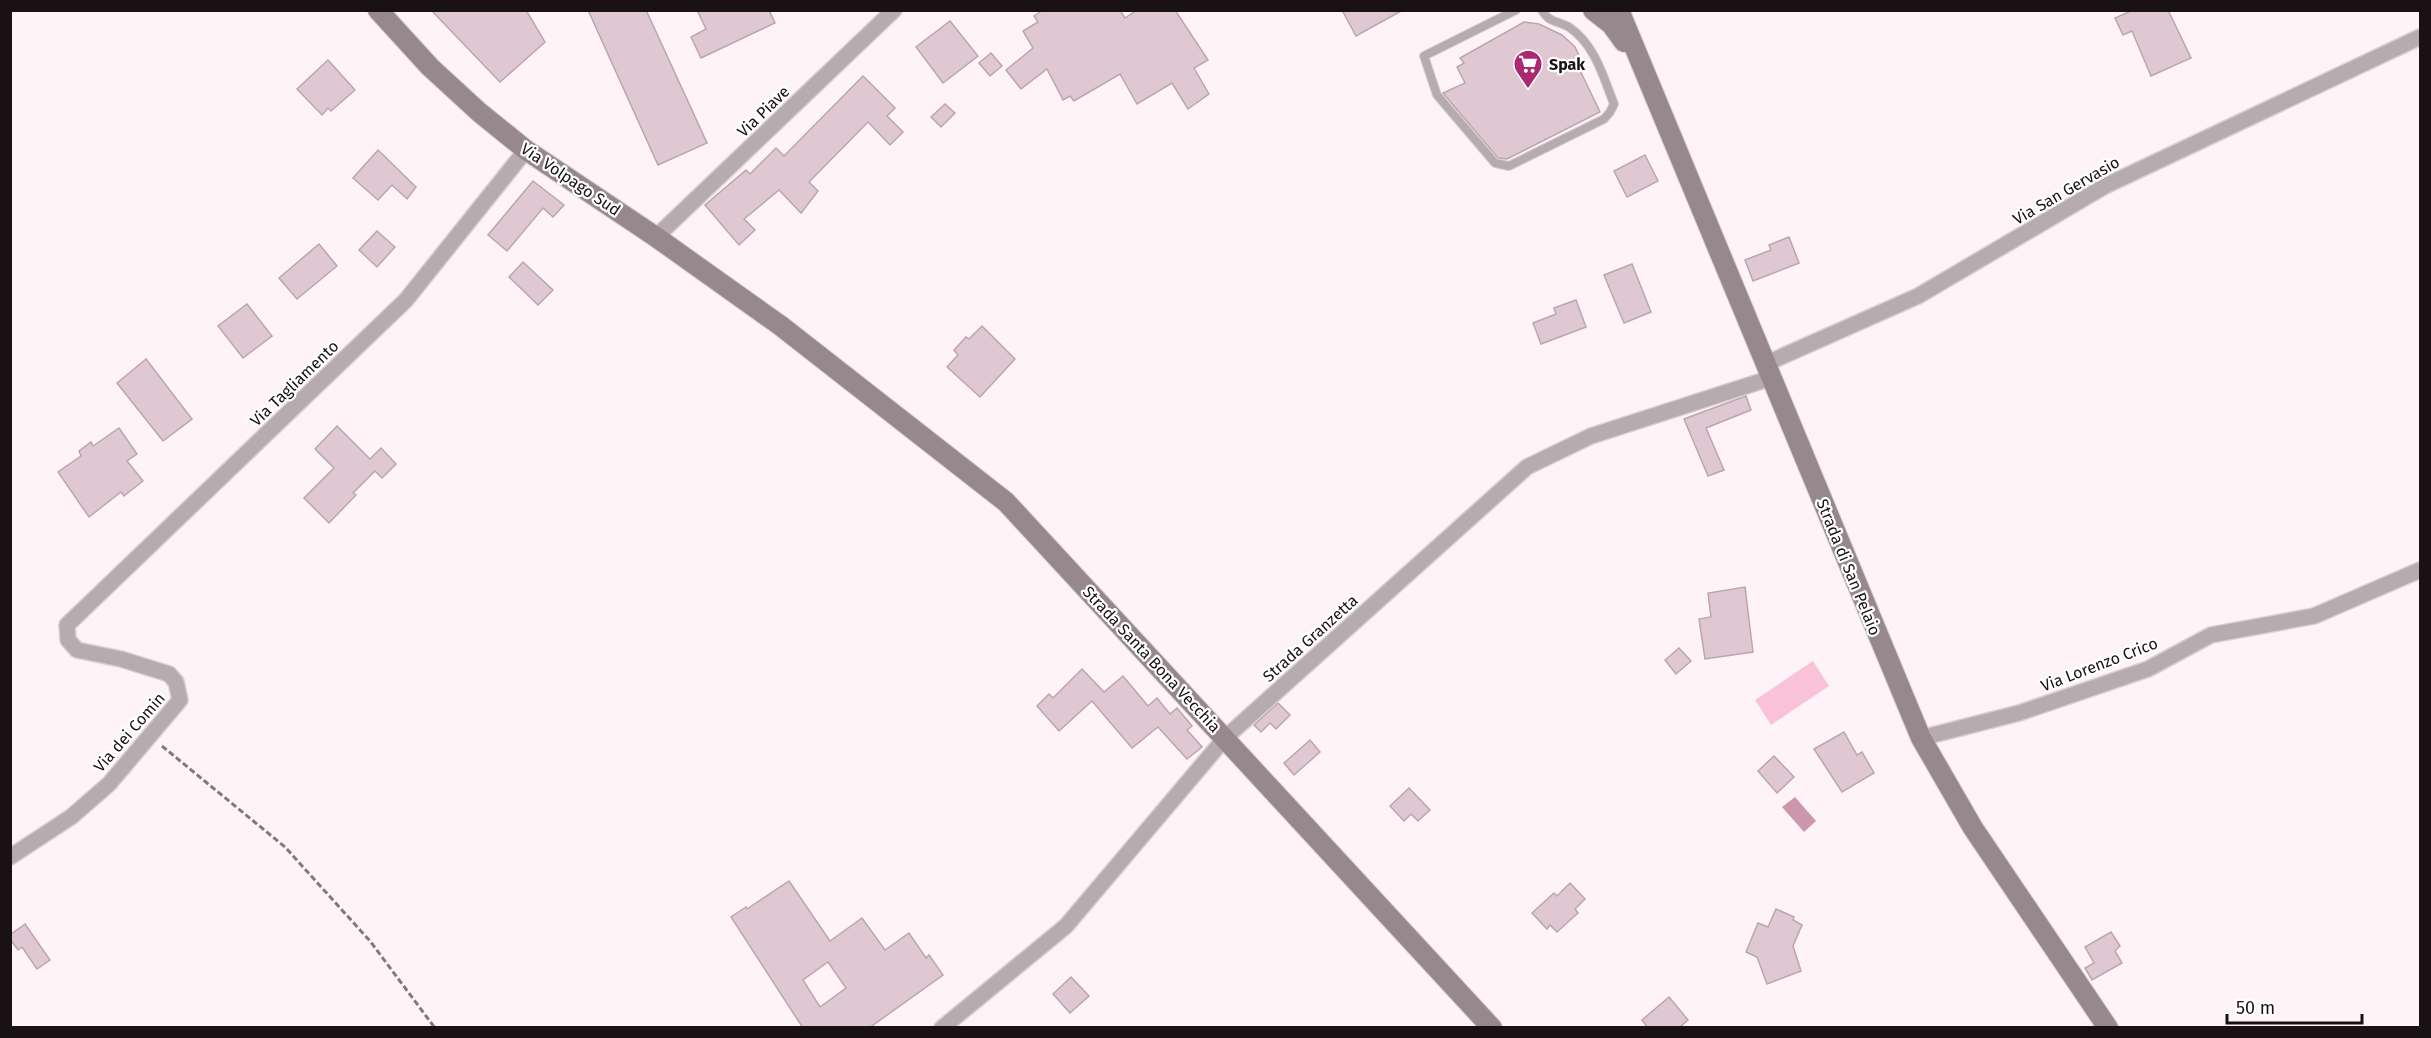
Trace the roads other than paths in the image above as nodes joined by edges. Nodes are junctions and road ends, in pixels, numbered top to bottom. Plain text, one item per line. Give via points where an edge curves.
1 (378, 10) edge
2 (894, 10) edge
3 (1516, 10) edge
4 (1542, 10) edge
5 (1605, 13) edge
6 (2421, 37) edge
7 (526, 150) junction
8 (656, 237) junction
9 (781, 326) joint
10 (1768, 371) junction
11 (2421, 570) edge
12 (67, 625) joint
13 (1225, 738) junction
14 (1921, 738) junction
15 (10, 857) edge
16 (942, 1028) edge
17 (1492, 1028) edge
18 (2108, 1028) edge

1 - 7 street, Via Volpago Sud via 430,67
2 - 8 street, Via Piave
3 - 4 lane via 1424,56 1437,95 1495,164 1509,166 1604,119 1614,104 1592,50 1568,26 1547,19
5 - 10 street, Strada di San Pelaio via 1645,77
6 - 10 street, Via San Gervasio via 2105,186 1918,296
7 - 8 street, Via Volpago Sud
7 - 12 street, Via Tagliamento via 406,300
8 - 9 street, Via Volpago Sud
9 - 13 street, Strada Santa Bona Vecchia via 1005,502
10 - 13 street, Strada Granzetta via 1591,436 1527,466
10 - 14 street, Strada di San Pelaio
11 - 14 street, Via Lorenzo Crico via 2314,616 2211,635 2148,669 2019,713
12 - 15 street, Via dei Comin via 68,640 78,650 170,674 180,700 109,784 71,817
13 - 16 street, Strada Granzetta via 1066,926
13 - 17 street, Strada Santa Bona Vecchia
14 - 18 street, Strada di San Pelaio via 1973,828

